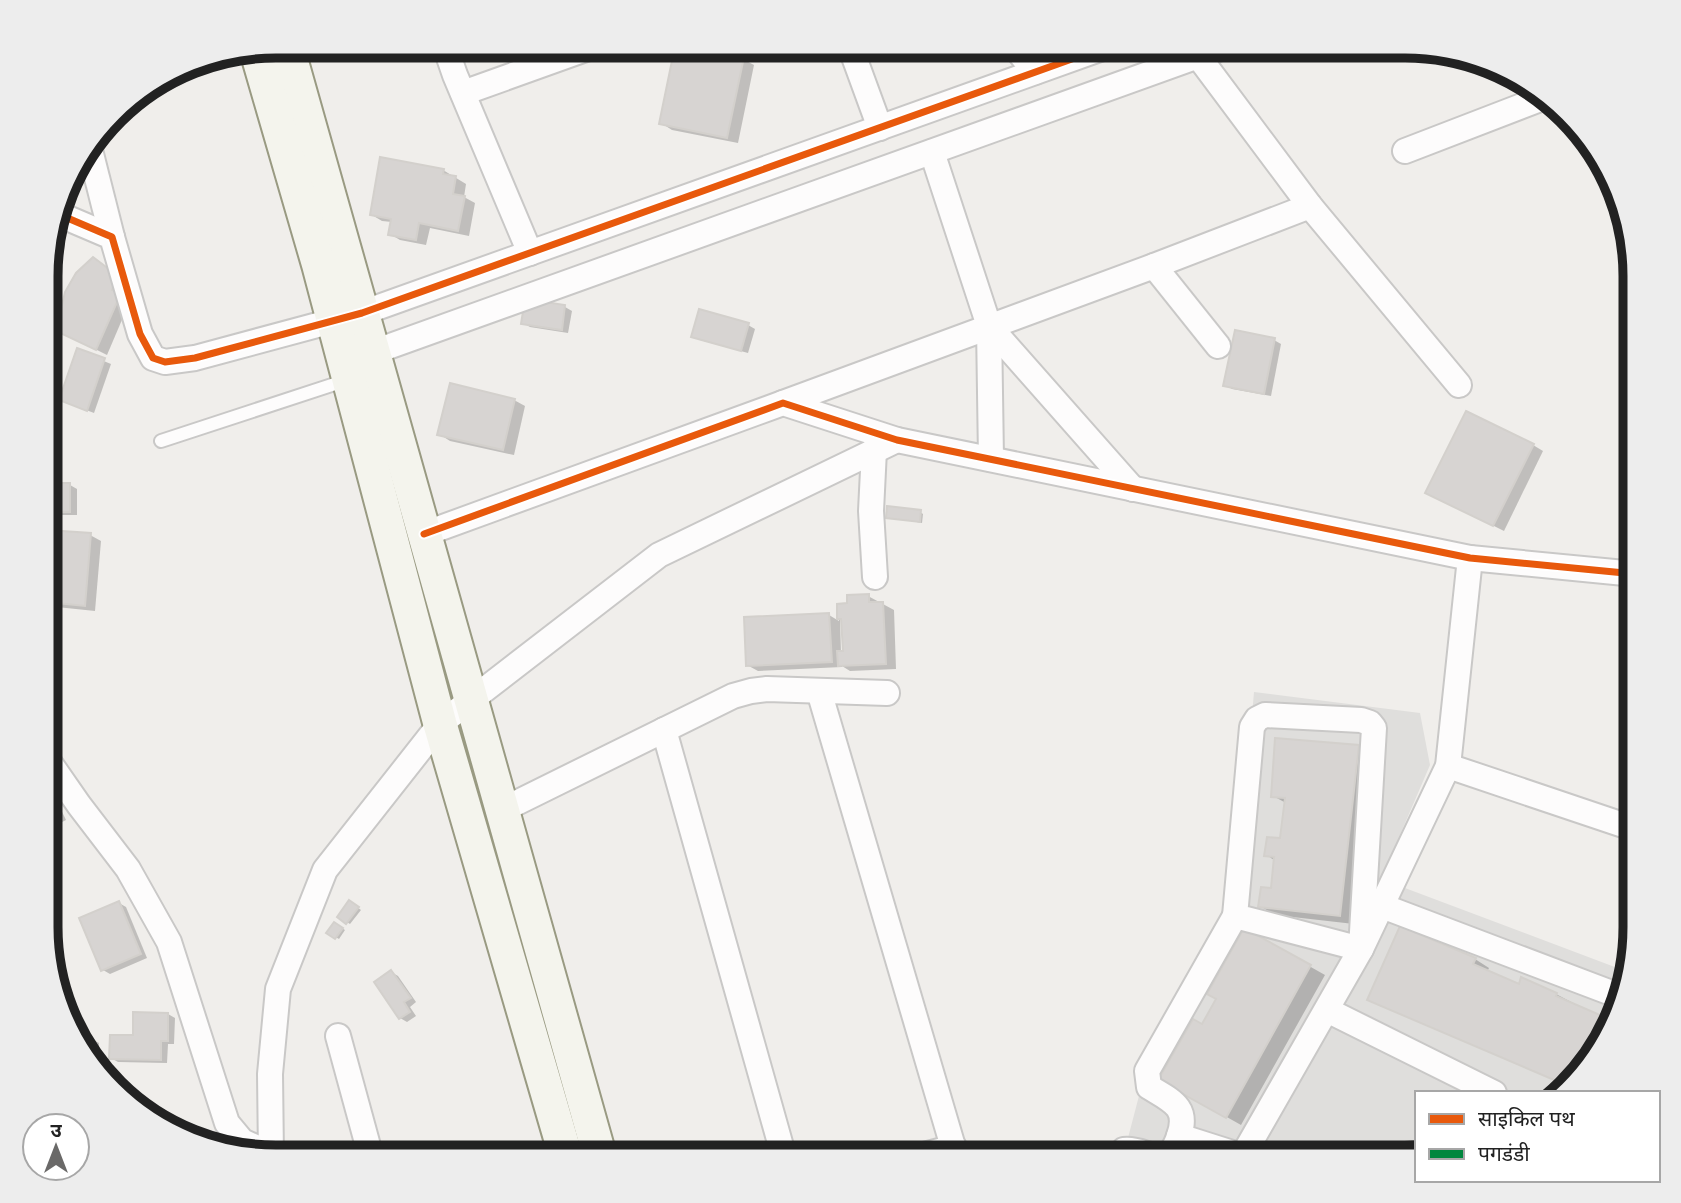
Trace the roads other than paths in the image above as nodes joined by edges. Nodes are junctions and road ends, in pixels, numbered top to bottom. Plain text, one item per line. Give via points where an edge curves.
1 (290, 58) edge
2 (450, 58) edge
3 (561, 58) edge
4 (854, 58) edge
5 (1024, 58) edge
6 (1074, 58) edge
7 (1192, 58) edge
8 (1199, 58) edge
9 (259, 59) edge
10 (1035, 72) junction
11 (463, 93) junction
12 (1535, 101) edge
13 (880, 128) junction
14 (1405, 151) dead end
15 (932, 152) junction
16 (92, 158) edge
17 (1310, 206) junction
18 (65, 218) edge
19 (112, 237) junction
20 (530, 253) junction
21 (1154, 266) junction
22 (348, 317) junction
23 (989, 326) junction
24 (1218, 346) dead end
25 (356, 365) junction
26 (1459, 385) dead end
27 (783, 403) junction
28 (897, 440) junction
29 (161, 441) dead end
30 (874, 450) junction
31 (991, 459) junction
32 (1133, 489) junction
33 (424, 534) junction
34 (1470, 558) junction
35 (1623, 573) edge
36 (875, 577) dead end
37 (819, 691) junction
38 (887, 694) dead end
39 (471, 700) junction
40 (440, 724) junction
41 (664, 730) junction
42 (1448, 765) junction
43 (58, 774) edge
44 (502, 810) junction
45 (1623, 825) edge
46 (1382, 906) junction
47 (1235, 916) junction
48 (1361, 949) junction
49 (1613, 994) edge
50 (1327, 1010) junction
51 (338, 1036) dead end
52 (1490, 1091) edge
53 (1179, 1136) junction
54 (245, 1143) edge
55 (271, 1145) edge
56 (368, 1145) edge
57 (563, 1145) edge
58 (597, 1145) edge
59 (781, 1145) edge
60 (953, 1145) edge
61 (1176, 1145) edge
62 (1206, 1145) edge
63 (1250, 1145) edge

1 - 22 street
2 - 11 street
3 - 11 street
4 - 13 street
5 - 10 street
6 - 10 street
7 - 15 street
8 - 17 street
9 - 22 street
10 - 13 street
11 - 20 street
12 - 14 street
13 - 20 street
15 - 23 street
15 - 25 street
16 - 19 street
17 - 21 street
17 - 26 street
18 - 19 street
19 - 22 street via 140,334 153,358 165,362 195,358
20 - 22 street
21 - 23 street
21 - 24 street
22 - 25 street
23 - 27 street
23 - 31 street
23 - 32 street
25 - 29 lane
25 - 33 street
25 - 40 street
27 - 28 street
27 - 33 street
28 - 30 street
28 - 31 street
30 - 36 street
30 - 39 street via 659,555
31 - 32 street
32 - 34 street
33 - 39 street
34 - 35 street
34 - 42 street
37 - 38 street
37 - 41 street via 751,691
37 - 60 street
39 - 40 street
39 - 44 street
40 - 55 street via 325,870 278,989 270,1074
40 - 57 street
41 - 44 street
41 - 59 street
42 - 45 street
42 - 46 street
43 - 54 street via 128,869 169,942 226,1123
44 - 58 street
46 - 48 street
46 - 49 street
47 - 48 street
47 - 48 street via 1252,727 1257,719 1265,715 1362,720 1374,728
47 - 53 street via 1147,1071 1149,1087 1180,1110
48 - 50 street
50 - 52 street
50 - 63 street
51 - 56 street
53 - 61 street
53 - 62 street

